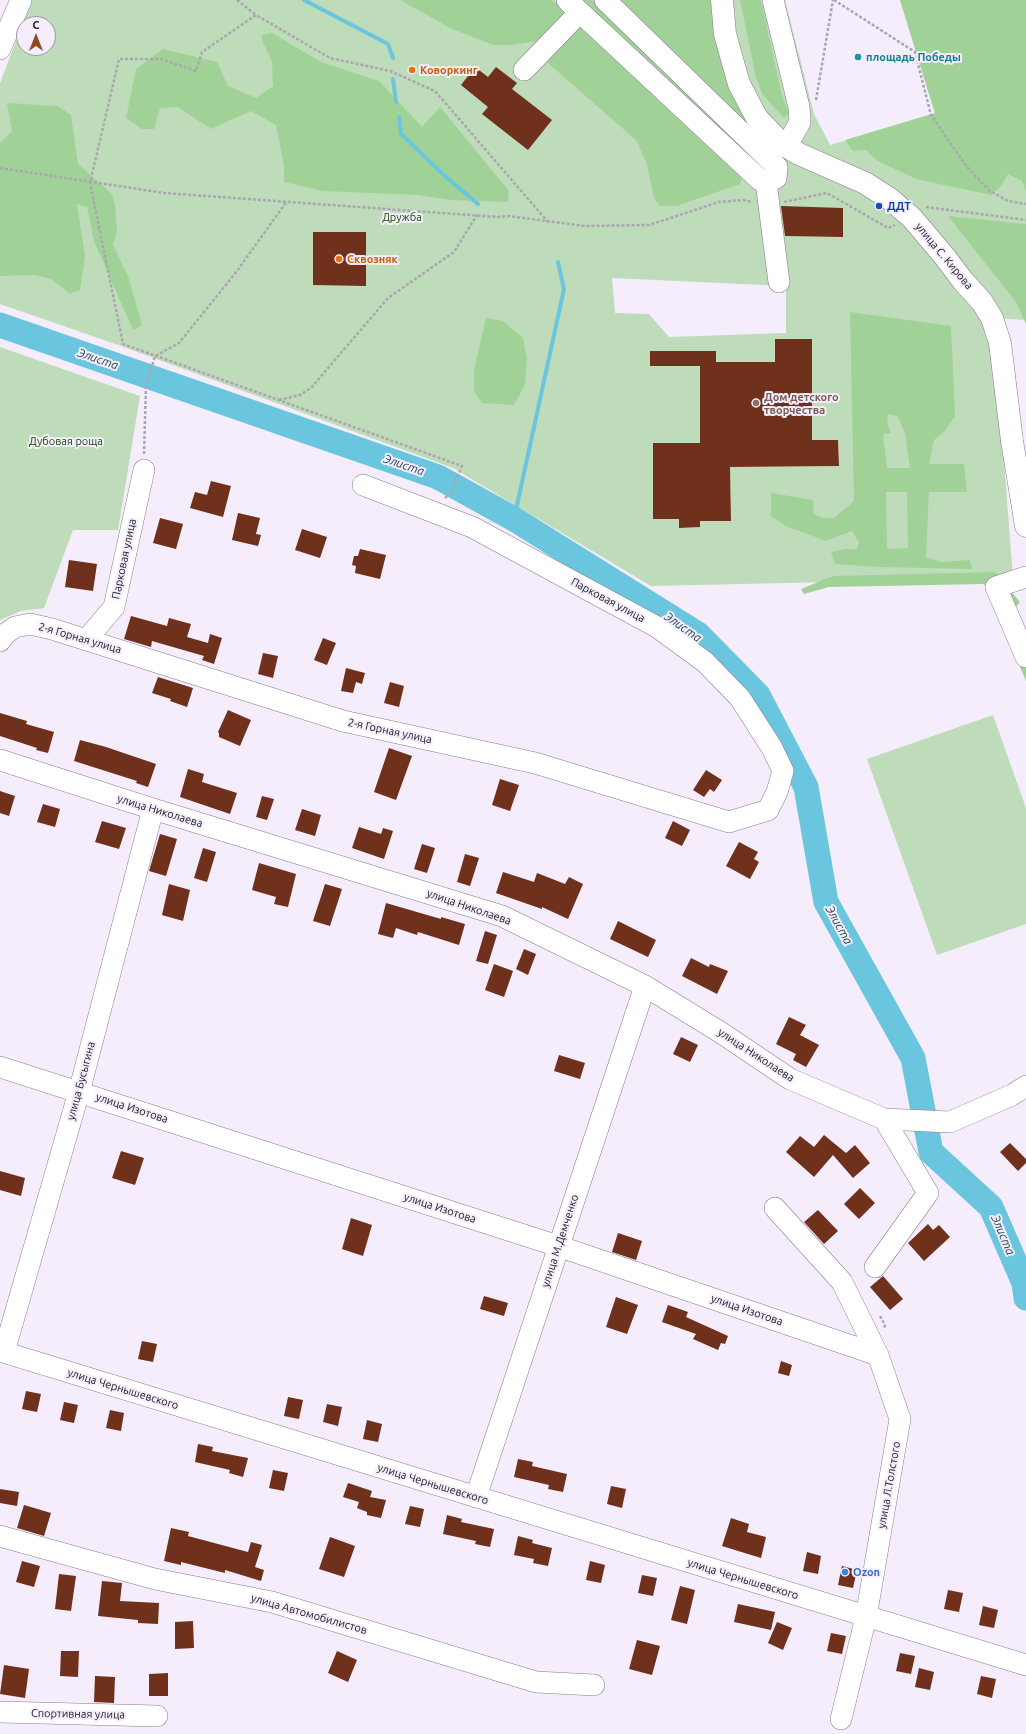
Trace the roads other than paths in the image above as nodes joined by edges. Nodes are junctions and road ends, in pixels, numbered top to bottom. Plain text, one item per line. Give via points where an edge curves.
1 (21, 0) edge
2 (605, 0) edge
3 (722, 0) edge
4 (773, 0) edge
5 (574, 6) edge
6 (0, 49) edge
7 (524, 70) dead end
8 (786, 147) junction
9 (766, 182) junction
10 (779, 282) dead end
11 (144, 470) road end
12 (363, 485) dead end
13 (1026, 526) edge
14 (1026, 577) edge
15 (88, 639) junction
16 (0, 641) edge
17 (1026, 657) edge
18 (0, 760) edge
19 (777, 792) joint
20 (153, 809) junction
21 (645, 986) junction
22 (0, 1067) edge
23 (1026, 1086) edge
24 (79, 1092) junction
25 (884, 1119) junction
26 (775, 1208) dead end
27 (558, 1246) junction
28 (875, 1268) dead end
29 (2, 1351) edge
30 (878, 1355) junction
31 (476, 1497) junction
32 (0, 1536) edge
33 (866, 1617) junction
34 (1026, 1665) edge
35 (594, 1685) dead end
36 (0, 1712) edge
37 (157, 1716) dead end
38 (840, 1719) dead end

1 - 6 street
2 - 9 street via 777,167 776,178
3 - 8 main road, улица С. Кирова via 725,34 739,84 757,118
4 - 8 street via 800,122
5 - 7 street
5 - 9 street via 760,180
8 - 13 main road, улица С. Кирова via 865,183 890,199 912,218 982,302 992,318 1000,343
9 - 10 street
11 - 15 street, Парковая улица via 114,607
12 - 19 street, Парковая улица via 472,527 658,627 705,662 740,698 772,748 783,772
14 - 17 street via 996,587
15 - 16 street, 2-я Горная улица via 30,624 15,627
15 - 19 street, 2-я Горная улица via 343,721 535,763 729,822 768,810
18 - 20 street, улица Николаева
20 - 21 street, улица Николаева via 502,916
20 - 24 street, улица Бусыгина
21 - 25 street, улица Николаева via 790,1079
21 - 27 street, улица М.Демченко
22 - 24 street, улица Изотова
23 - 25 street, улица Николаева via 1012,1095 950,1122
24 - 27 street, улица Изотова
24 - 29 street, улица Бусыгина
25 - 28 street via 928,1193
26 - 30 street, улица Л.Толстого via 842,1282
27 - 30 street, улица Изотова
27 - 31 street, улица М.Демченко
29 - 31 street, улица Чернышевского
30 - 33 street, улица Л.Толстого via 900,1419
31 - 33 street, улица Чернышевского
32 - 35 street, улица Автомобилистов via 155,1579 272,1602 536,1682
33 - 34 street, улица Чернышевского
33 - 38 street
36 - 37 street, Спортивная улица

